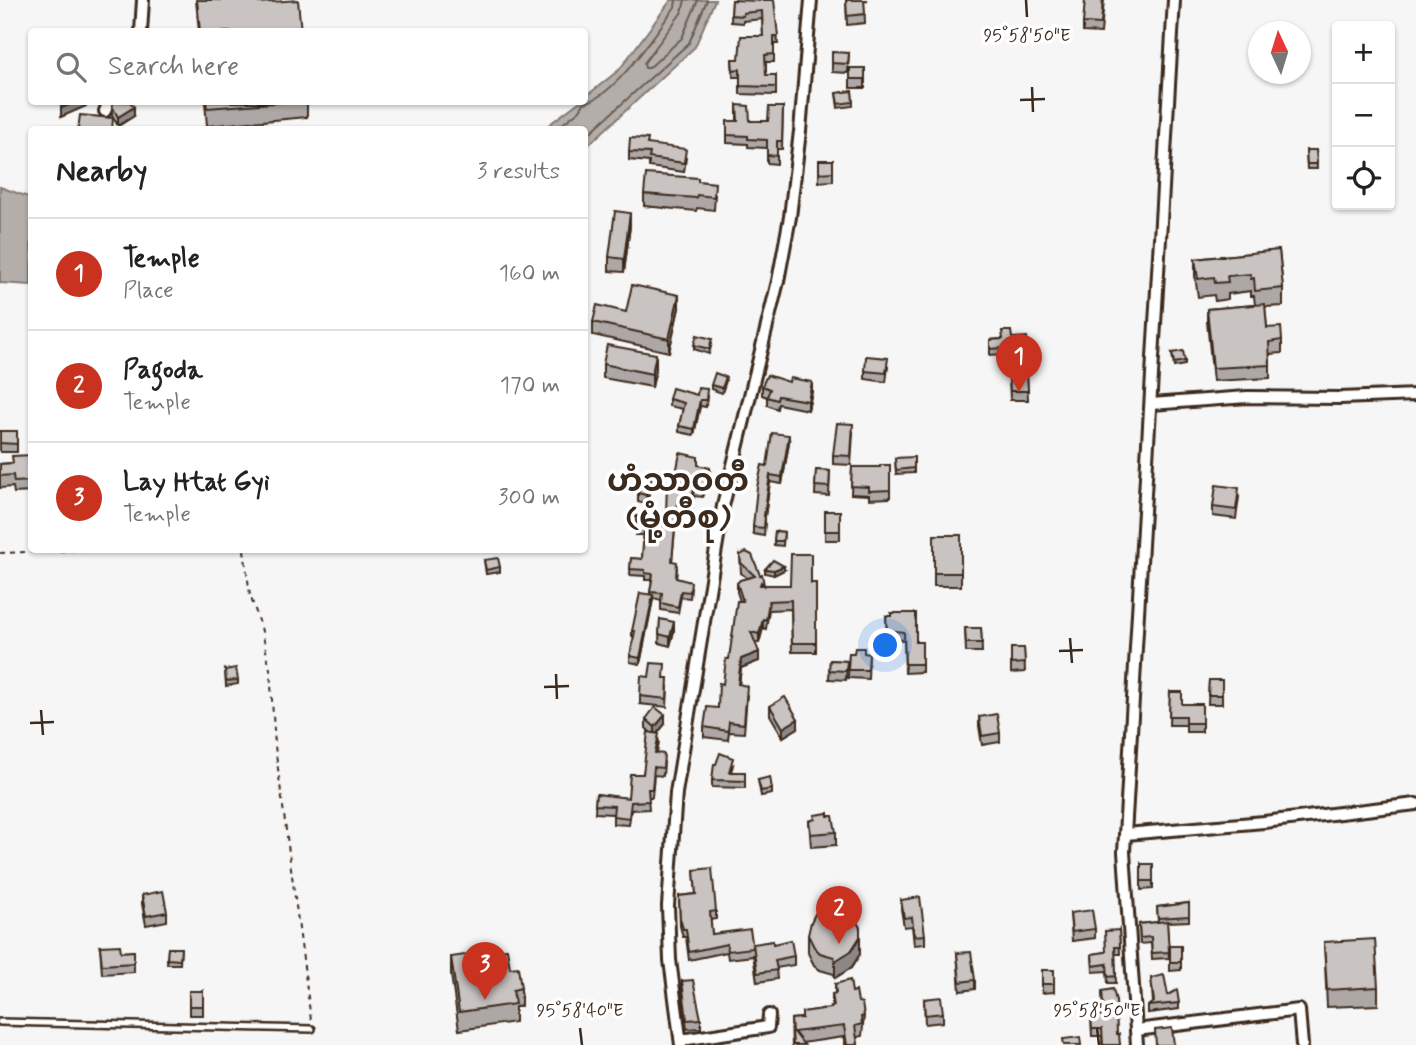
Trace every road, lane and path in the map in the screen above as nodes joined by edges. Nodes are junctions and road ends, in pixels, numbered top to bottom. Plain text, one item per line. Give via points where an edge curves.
1 (142, 0) edge
2 (811, 0) edge
3 (1174, 0) edge
4 (141, 28) edge
5 (1416, 395) edge
6 (1151, 404) junction
7 (28, 551) edge
8 (0, 552) edge
9 (244, 553) edge
10 (1416, 804) edge
11 (1126, 834) junction
12 (769, 1015) dead end
13 (0, 1023) edge
14 (312, 1029) joint
15 (1136, 1030) junction
16 (681, 1043) edge
17 (1137, 1045) edge
18 (1302, 1045) edge

1 - 4 street
2 - 16 street via 790,217 723,506 676,793 668,906
3 - 6 street
5 - 6 street via 1247,397
6 - 11 street
7 - 8 path
9 - 14 path via 250,595 270,669 275,746
10 - 11 street
11 - 15 street via 1124,868
12 - 16 street via 768,1027
13 - 14 lane
15 - 17 street
15 - 18 street via 1298,1010

